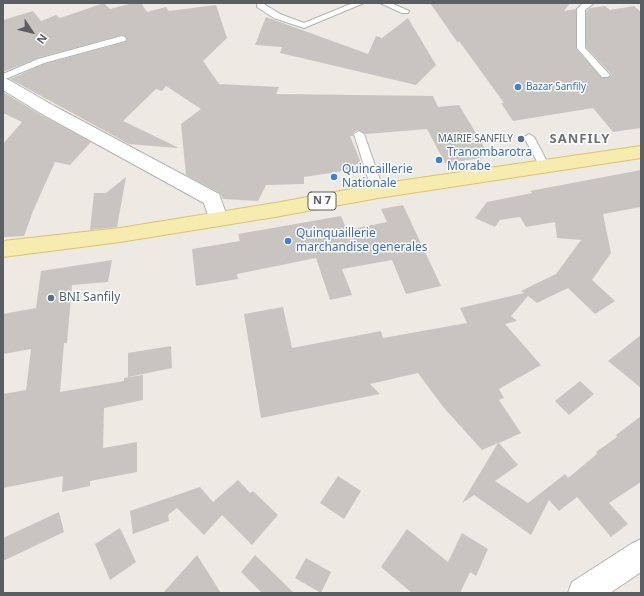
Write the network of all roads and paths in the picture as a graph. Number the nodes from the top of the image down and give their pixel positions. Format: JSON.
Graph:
{"nodes":[{"id":1,"x":262,"y":3,"type":"edge"},
{"id":2,"x":360,"y":3,"type":"edge"},
{"id":3,"x":384,"y":3,"type":"edge"},
{"id":4,"x":590,"y":3,"type":"edge"},
{"id":5,"x":406,"y":11,"type":"dead end"},
{"id":6,"x":122,"y":39,"type":"dead end"},
{"id":7,"x":605,"y":75,"type":"dead end"},
{"id":8,"x":3,"y":77,"type":"edge"},
{"id":9,"x":3,"y":83,"type":"edge"},
{"id":10,"x":359,"y":134,"type":"dead end"},
{"id":11,"x":529,"y":137,"type":"dead end"},
{"id":12,"x":641,"y":152,"type":"edge"},
{"id":13,"x":545,"y":167,"type":"junction"},
{"id":14,"x":378,"y":191,"type":"junction"},
{"id":15,"x":218,"y":219,"type":"junction"},
{"id":16,"x":3,"y":249,"type":"edge"},
{"id":17,"x":641,"y":554,"type":"edge"},
{"id":18,"x":583,"y":593,"type":"edge"}],
"edges":[{"from":1,"to":2,"type":"lane"},
{"from":3,"to":5,"type":"lane"},
{"from":4,"to":7,"type":"lane"},
{"from":6,"to":8,"type":"lane"},
{"from":9,"to":15,"type":"street"},
{"from":10,"to":14,"type":"lane"},
{"from":11,"to":13,"type":"lane"},
{"from":12,"to":13,"type":"main road","number":"N 7"},
{"from":13,"to":14,"type":"main road","number":"N 7"},
{"from":14,"to":15,"type":"main road","number":"N 7"},
{"from":15,"to":16,"type":"main road","number":"N 7"},
{"from":17,"to":18,"type":"street"}]}
